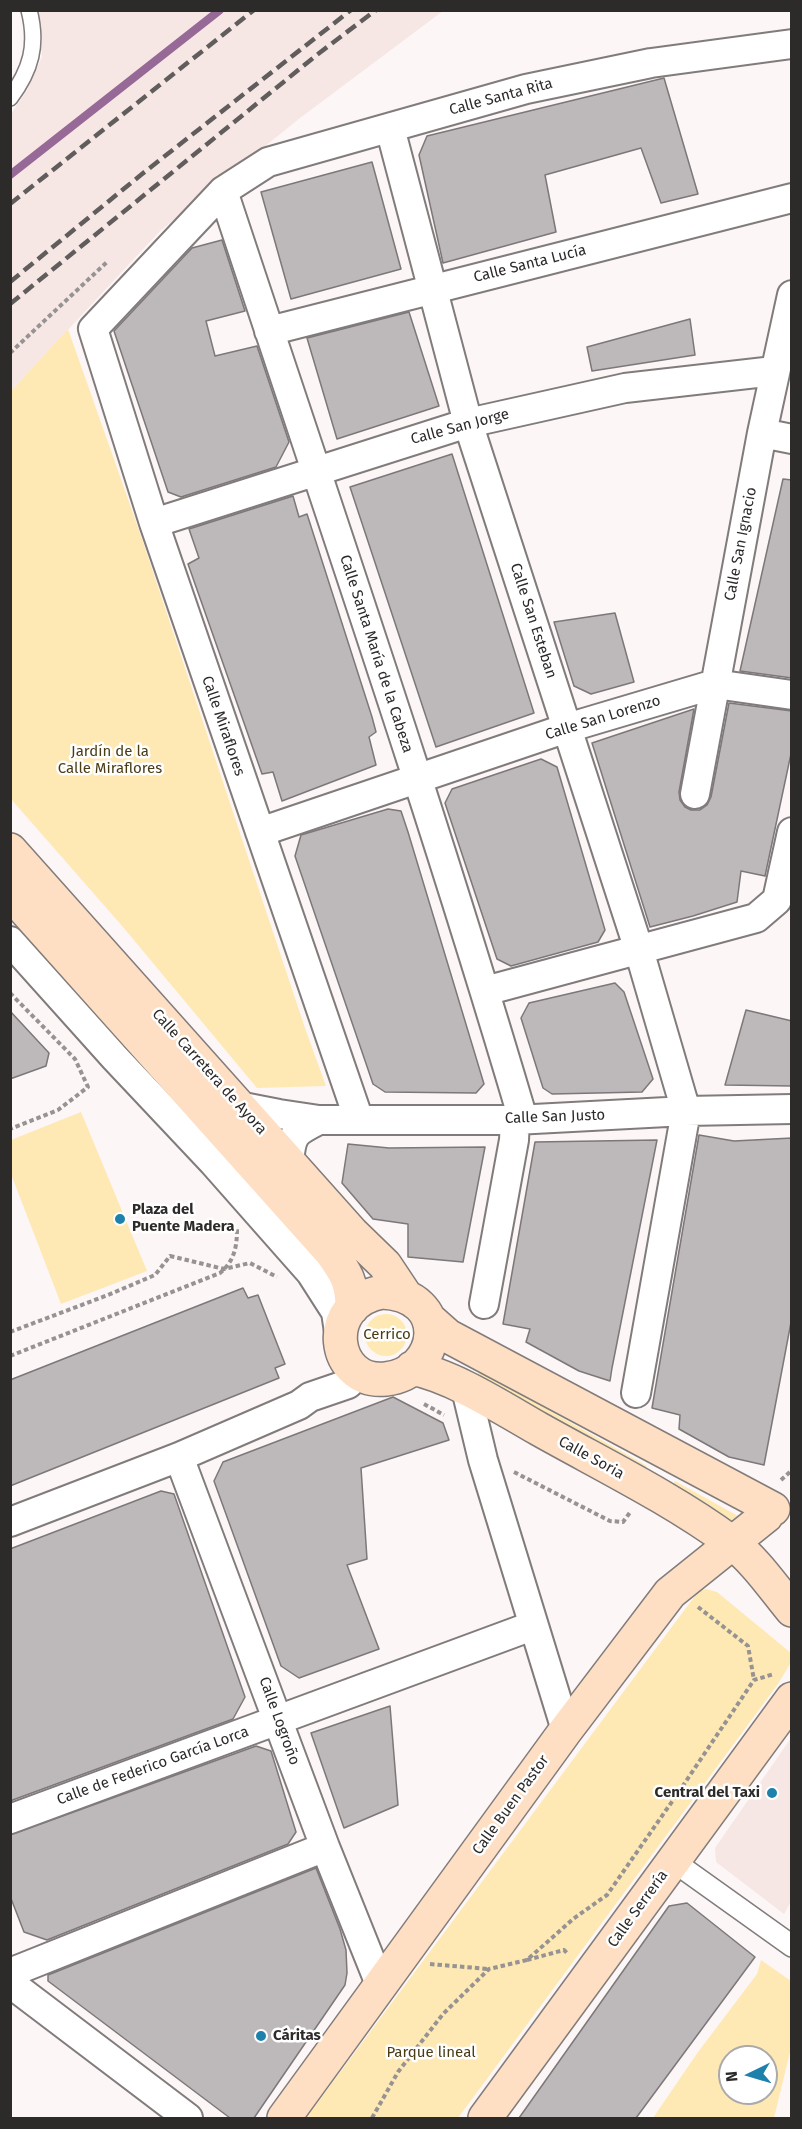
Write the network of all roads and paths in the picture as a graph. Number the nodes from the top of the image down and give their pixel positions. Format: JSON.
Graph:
{"nodes":[{"id":1,"x":29,"y":10,"type":"edge"},
{"id":2,"x":792,"y":44,"type":"edge"},
{"id":3,"x":10,"y":98,"type":"edge"},
{"id":4,"x":390,"y":128,"type":"junction"},
{"id":5,"x":223,"y":191,"type":"junction"},
{"id":6,"x":792,"y":198,"type":"edge"},
{"id":7,"x":107,"y":262,"type":"dead end"},
{"id":8,"x":432,"y":289,"type":"junction"},
{"id":9,"x":792,"y":295,"type":"edge"},
{"id":10,"x":93,"y":329,"type":"joint"},
{"id":11,"x":269,"y":331,"type":"junction"},
{"id":12,"x":10,"y":353,"type":"edge"},
{"id":13,"x":774,"y":372,"type":"junction"},
{"id":14,"x":468,"y":423,"type":"junction"},
{"id":15,"x":762,"y":433,"type":"junction"},
{"id":16,"x":792,"y":439,"type":"edge"},
{"id":17,"x":315,"y":470,"type":"junction"},
{"id":18,"x":154,"y":523,"type":"junction"},
{"id":19,"x":715,"y":684,"type":"junction"},
{"id":20,"x":792,"y":695,"type":"edge"},
{"id":21,"x":567,"y":728,"type":"junction"},
{"id":22,"x":418,"y":780,"type":"junction"},
{"id":23,"x":695,"y":794,"type":"dead end"},
{"id":24,"x":260,"y":832,"type":"junction"},
{"id":25,"x":792,"y":832,"type":"edge"},
{"id":26,"x":10,"y":850,"type":"edge"},
{"id":27,"x":10,"y":893,"type":"edge"},
{"id":28,"x":11,"y":943,"type":"edge"},
{"id":29,"x":639,"y":950,"type":"junction"},
{"id":30,"x":485,"y":991,"type":"junction"},
{"id":31,"x":10,"y":993,"type":"edge"},
{"id":32,"x":238,"y":1106,"type":"junction"},
{"id":33,"x":792,"y":1109,"type":"edge"},
{"id":34,"x":686,"y":1112,"type":"junction"},
{"id":35,"x":319,"y":1120,"type":"junction"},
{"id":36,"x":358,"y":1120,"type":"junction"},
{"id":37,"x":519,"y":1120,"type":"junction"},
{"id":38,"x":10,"y":1129,"type":"edge"},
{"id":39,"x":289,"y":1161,"type":"junction"},
{"id":40,"x":237,"y":1224,"type":"dead end"},
{"id":41,"x":224,"y":1269,"type":"junction"},
{"id":42,"x":311,"y":1273,"type":"junction"},
{"id":43,"x":405,"y":1295,"type":"junction"},
{"id":44,"x":484,"y":1304,"type":"dead end"},
{"id":45,"x":346,"y":1320,"type":"junction"},
{"id":46,"x":430,"y":1320,"type":"junction"},
{"id":47,"x":10,"y":1332,"type":"edge"},
{"id":48,"x":10,"y":1356,"type":"edge"},
{"id":49,"x":412,"y":1368,"type":"junction"},
{"id":50,"x":360,"y":1373,"type":"junction"},
{"id":51,"x":466,"y":1389,"type":"junction"},
{"id":52,"x":636,"y":1393,"type":"dead end"},
{"id":53,"x":179,"y":1457,"type":"junction"},
{"id":54,"x":780,"y":1505,"type":"edge"},
{"id":55,"x":10,"y":1522,"type":"edge"},
{"id":56,"x":732,"y":1543,"type":"junction"},
{"id":57,"x":757,"y":1568,"type":"junction"},
{"id":58,"x":696,"y":1605,"type":"dead end"},
{"id":59,"x":792,"y":1610,"type":"edge"},
{"id":60,"x":532,"y":1626,"type":"junction"},
{"id":61,"x":754,"y":1680,"type":"junction"},
{"id":62,"x":787,"y":1686,"type":"edge"},
{"id":63,"x":278,"y":1720,"type":"junction"},
{"id":64,"x":566,"y":1730,"type":"junction"},
{"id":65,"x":10,"y":1819,"type":"edge"},
{"id":66,"x":325,"y":1847,"type":"junction"},
{"id":67,"x":673,"y":1862,"type":"junction"},
{"id":68,"x":792,"y":1946,"type":"edge"},
{"id":69,"x":570,"y":1956,"type":"dead end"},
{"id":70,"x":399,"y":1958,"type":"junction"},
{"id":71,"x":527,"y":1960,"type":"junction"},
{"id":72,"x":489,"y":1969,"type":"junction"},
{"id":73,"x":11,"y":1974,"type":"edge"},
{"id":74,"x":380,"y":1984,"type":"junction"},
{"id":75,"x":188,"y":2118,"type":"edge"},
{"id":76,"x":284,"y":2118,"type":"edge"},
{"id":77,"x":372,"y":2118,"type":"edge"},
{"id":78,"x":485,"y":2118,"type":"edge"}],
"edges":[{"from":1,"to":3,"type":"lane"},
{"from":2,"to":4,"type":"street","name":"Calle Santa Rita"},
{"from":4,"to":5,"type":"street","name":"Calle Santa Rita"},
{"from":4,"to":8,"type":"street","name":"Calle San Esteban"},
{"from":5,"to":10,"type":"street","name":"Calle Santa Rita"},
{"from":5,"to":11,"type":"street","name":"Calle Santa María de la Cabeza"},
{"from":6,"to":8,"type":"street","name":"Calle Santa Lucía"},
{"from":7,"to":12,"type":"path"},
{"from":8,"to":11,"type":"street","name":"Calle Santa Lucía"},
{"from":8,"to":14,"type":"street","name":"Calle San Esteban"},
{"from":9,"to":13,"type":"street","name":"Calle San Ignacio"},
{"from":10,"to":18,"type":"street","name":"Calle Miraflores"},
{"from":11,"to":17,"type":"street","name":"Calle Santa María de la Cabeza"},
{"from":13,"to":14,"type":"street","name":"Calle San Jorge"},
{"from":13,"to":15,"type":"street","name":"Calle San Ignacio"},
{"from":14,"to":17,"type":"street","name":"Calle San Jorge"},
{"from":14,"to":21,"type":"street","name":"Calle San Esteban"},
{"from":15,"to":16,"type":"street"},
{"from":15,"to":19,"type":"street","name":"Calle San Ignacio"},
{"from":17,"to":18,"type":"street","name":"Calle San Jorge"},
{"from":17,"to":22,"type":"street","name":"Calle Santa María de la Cabeza"},
{"from":18,"to":24,"type":"street","name":"Calle Miraflores"},
{"from":19,"to":20,"type":"street","name":"Calle San Lorenzo"},
{"from":19,"to":21,"type":"street","name":"Calle San Lorenzo"},
{"from":19,"to":23,"type":"street","name":"Calle San Ignacio"},
{"from":21,"to":22,"type":"street","name":"Calle San Lorenzo"},
{"from":21,"to":29,"type":"street","name":"Calle San Esteban"},
{"from":22,"to":24,"type":"street","name":"Calle San Lorenzo"},
{"from":22,"to":30,"type":"street","name":"Calle Santa María de la Cabeza"},
{"from":24,"to":36,"type":"street","name":"Calle Miraflores"},
{"from":25,"to":29,"type":"street"},
{"from":26,"to":32,"type":"main road","name":"Calle Carretera de Ayora"},
{"from":27,"to":45,"type":"main road","name":"Calle Carretera de Ayora"},
{"from":28,"to":42,"type":"street"},
{"from":29,"to":30,"type":"street"},
{"from":29,"to":34,"type":"street","name":"Calle San Esteban"},
{"from":30,"to":37,"type":"street","name":"Calle Santa María de la Cabeza"},
{"from":31,"to":38,"type":"path"},
{"from":32,"to":35,"type":"street","name":"Calle San Justo"},
{"from":32,"to":39,"type":"main road","name":"Calle Carretera de Ayora"},
{"from":33,"to":34,"type":"street","name":"Calle San Justo"},
{"from":34,"to":37,"type":"street","name":"Calle San Justo"},
{"from":34,"to":52,"type":"street"},
{"from":35,"to":36,"type":"street","name":"Calle San Justo"},
{"from":35,"to":39,"type":"street"},
{"from":36,"to":37,"type":"street","name":"Calle San Justo"},
{"from":37,"to":44,"type":"street"},
{"from":39,"to":43,"type":"main road","name":"Calle Carretera de Ayora"},
{"from":40,"to":41,"type":"path"},
{"from":41,"to":42,"type":"path"},
{"from":41,"to":47,"type":"path"},
{"from":41,"to":48,"type":"path"},
{"from":42,"to":45,"type":"street"},
{"from":43,"to":45,"type":"main road"},
{"from":43,"to":46,"type":"main road"},
{"from":45,"to":50,"type":"main road"},
{"from":46,"to":49,"type":"main road"},
{"from":46,"to":54,"type":"main road"},
{"from":49,"to":50,"type":"main road"},
{"from":49,"to":51,"type":"main road","name":"Calle Soria"},
{"from":50,"to":53,"type":"street"},
{"from":51,"to":56,"type":"main road","name":"Calle Soria"},
{"from":51,"to":60,"type":"street"},
{"from":53,"to":55,"type":"street"},
{"from":53,"to":63,"type":"street","name":"Calle Logroño"},
{"from":54,"to":56,"type":"main road","name":"Calle Buen Pastor"},
{"from":54,"to":57,"type":"main road"},
{"from":56,"to":57,"type":"main road","name":"Calle Soria"},
{"from":56,"to":64,"type":"main road","name":"Calle Buen Pastor"},
{"from":57,"to":59,"type":"main road","name":"Calle Soria"},
{"from":58,"to":61,"type":"path"},
{"from":60,"to":63,"type":"street","name":"Calle de Federico García Lorca"},
{"from":60,"to":64,"type":"street"},
{"from":61,"to":62,"type":"path"},
{"from":61,"to":71,"type":"path"},
{"from":62,"to":67,"type":"main road","name":"Calle Serrería"},
{"from":63,"to":65,"type":"street","name":"Calle de Federico García Lorca"},
{"from":63,"to":66,"type":"street","name":"Calle Logroño"},
{"from":64,"to":70,"type":"main road","name":"Calle Buen Pastor"},
{"from":66,"to":73,"type":"street"},
{"from":66,"to":74,"type":"street","name":"Calle Logroño"},
{"from":67,"to":68,"type":"street"},
{"from":67,"to":78,"type":"main road","name":"Calle Serrería"},
{"from":69,"to":71,"type":"path"},
{"from":70,"to":72,"type":"path"},
{"from":70,"to":74,"type":"main road","name":"Calle Buen Pastor"},
{"from":71,"to":72,"type":"path"},
{"from":72,"to":77,"type":"path"},
{"from":73,"to":75,"type":"street"},
{"from":74,"to":76,"type":"main road","name":"Calle Buen Pastor"}]}
